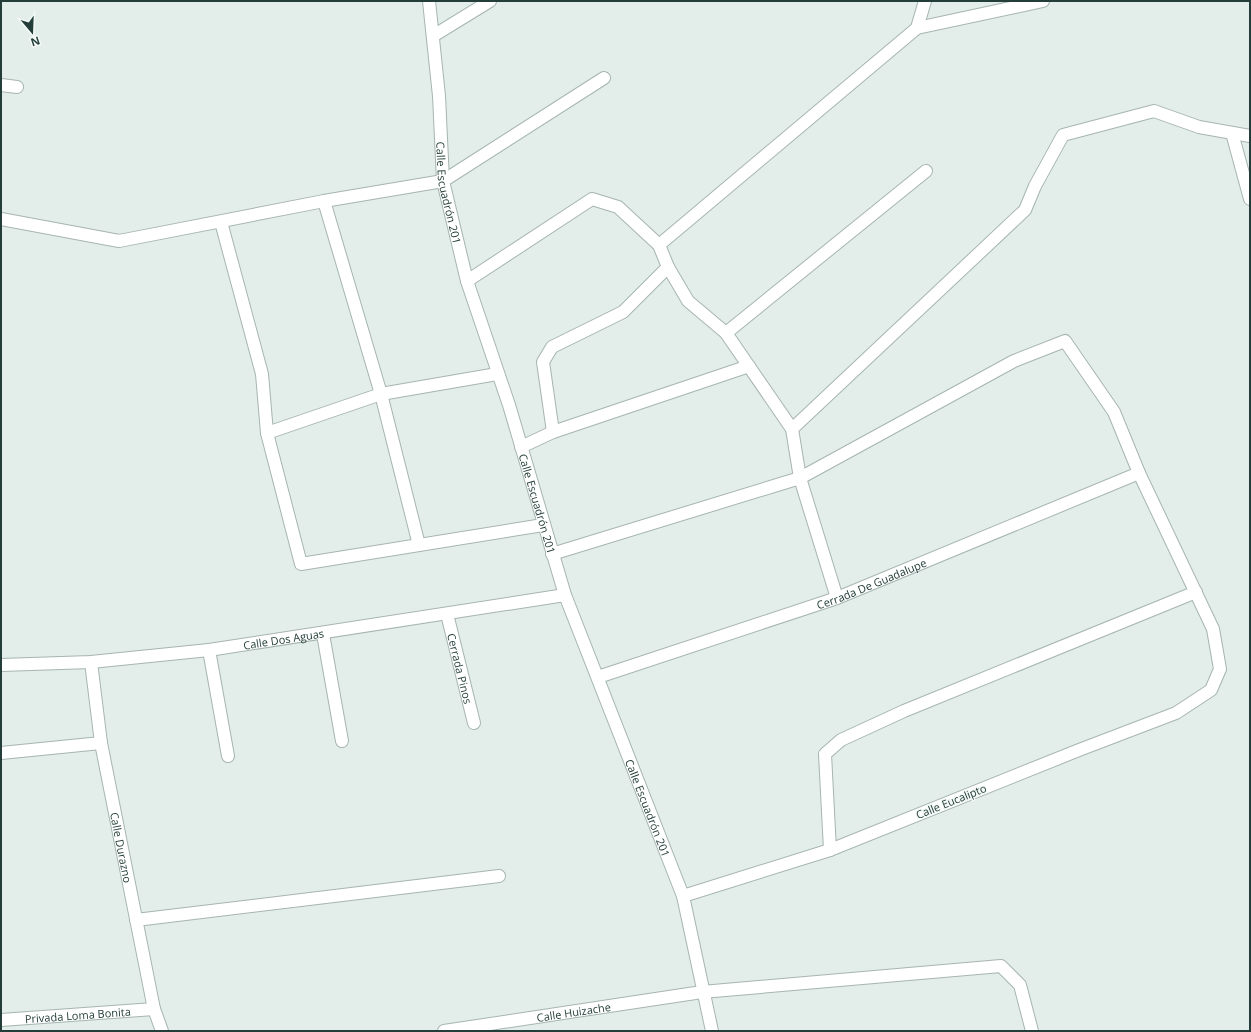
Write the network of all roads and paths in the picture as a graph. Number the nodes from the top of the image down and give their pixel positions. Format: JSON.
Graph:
{"nodes":[{"id":1,"x":429,"y":1,"type":"edge"},
{"id":2,"x":490,"y":1,"type":"edge"},
{"id":3,"x":925,"y":1,"type":"edge"},
{"id":4,"x":1043,"y":1,"type":"edge"},
{"id":5,"x":917,"y":28,"type":"junction"},
{"id":6,"x":433,"y":36,"type":"junction"},
{"id":7,"x":604,"y":78,"type":"dead end"},
{"id":8,"x":1,"y":85,"type":"edge"},
{"id":9,"x":17,"y":87,"type":"dead end"},
{"id":10,"x":1232,"y":133,"type":"junction"},
{"id":11,"x":1250,"y":136,"type":"edge"},
{"id":12,"x":926,"y":172,"type":"dead end"},
{"id":13,"x":443,"y":181,"type":"junction"},
{"id":14,"x":1250,"y":199,"type":"edge"},
{"id":15,"x":324,"y":201,"type":"junction"},
{"id":16,"x":1,"y":219,"type":"edge"},
{"id":17,"x":220,"y":222,"type":"junction"},
{"id":18,"x":659,"y":244,"type":"junction"},
{"id":19,"x":668,"y":267,"type":"junction"},
{"id":20,"x":467,"y":281,"type":"junction"},
{"id":21,"x":726,"y":333,"type":"junction"},
{"id":22,"x":749,"y":366,"type":"junction"},
{"id":23,"x":497,"y":374,"type":"junction"},
{"id":24,"x":381,"y":394,"type":"junction"},
{"id":25,"x":792,"y":429,"type":"junction"},
{"id":26,"x":553,"y":432,"type":"junction"},
{"id":27,"x":266,"y":433,"type":"junction"},
{"id":28,"x":521,"y":447,"type":"junction"},
{"id":29,"x":1139,"y":472,"type":"junction"},
{"id":30,"x":800,"y":478,"type":"junction"},
{"id":31,"x":543,"y":525,"type":"junction"},
{"id":32,"x":419,"y":545,"type":"junction"},
{"id":33,"x":552,"y":554,"type":"junction"},
{"id":34,"x":1196,"y":592,"type":"junction"},
{"id":35,"x":565,"y":595,"type":"junction"},
{"id":36,"x":837,"y":598,"type":"junction"},
{"id":37,"x":447,"y":614,"type":"junction"},
{"id":38,"x":323,"y":634,"type":"junction"},
{"id":39,"x":209,"y":650,"type":"junction"},
{"id":40,"x":91,"y":662,"type":"junction"},
{"id":41,"x":1,"y":665,"type":"edge"},
{"id":42,"x":598,"y":677,"type":"junction"},
{"id":43,"x":474,"y":723,"type":"dead end"},
{"id":44,"x":342,"y":742,"type":"dead end"},
{"id":45,"x":101,"y":743,"type":"junction"},
{"id":46,"x":1,"y":753,"type":"edge"},
{"id":47,"x":228,"y":756,"type":"dead end"},
{"id":48,"x":830,"y":850,"type":"junction"},
{"id":49,"x":499,"y":876,"type":"dead end"},
{"id":50,"x":683,"y":896,"type":"junction"},
{"id":51,"x":136,"y":920,"type":"junction"},
{"id":52,"x":702,"y":992,"type":"junction"},
{"id":53,"x":154,"y":1009,"type":"junction"},
{"id":54,"x":1,"y":1020,"type":"edge"},
{"id":55,"x":162,"y":1031,"type":"edge"},
{"id":56,"x":444,"y":1031,"type":"edge"},
{"id":57,"x":712,"y":1031,"type":"edge"},
{"id":58,"x":1032,"y":1031,"type":"edge"}],
"edges":[{"from":1,"to":6,"type":"street","name":"Calle Escuadrón 201"},
{"from":2,"to":6,"type":"street"},
{"from":3,"to":5,"type":"street"},
{"from":4,"to":5,"type":"street"},
{"from":5,"to":18,"type":"street"},
{"from":6,"to":13,"type":"street","name":"Calle Escuadrón 201"},
{"from":7,"to":13,"type":"street"},
{"from":8,"to":9,"type":"street"},
{"from":10,"to":11,"type":"street"},
{"from":10,"to":14,"type":"street"},
{"from":10,"to":25,"type":"street"},
{"from":12,"to":21,"type":"street"},
{"from":13,"to":15,"type":"street"},
{"from":13,"to":20,"type":"street","name":"Calle Escuadrón 201"},
{"from":15,"to":17,"type":"street"},
{"from":15,"to":24,"type":"street"},
{"from":16,"to":17,"type":"street"},
{"from":17,"to":27,"type":"street"},
{"from":18,"to":19,"type":"street"},
{"from":18,"to":20,"type":"street"},
{"from":19,"to":21,"type":"street"},
{"from":19,"to":26,"type":"street"},
{"from":20,"to":23,"type":"street","name":"Calle Escuadrón 201"},
{"from":21,"to":22,"type":"street"},
{"from":22,"to":25,"type":"street"},
{"from":22,"to":26,"type":"street"},
{"from":23,"to":24,"type":"street"},
{"from":23,"to":28,"type":"street","name":"Calle Escuadrón 201"},
{"from":24,"to":27,"type":"street"},
{"from":24,"to":32,"type":"street"},
{"from":25,"to":30,"type":"street"},
{"from":26,"to":28,"type":"street"},
{"from":27,"to":32,"type":"street"},
{"from":28,"to":31,"type":"street","name":"Calle Escuadrón 201"},
{"from":29,"to":30,"type":"street"},
{"from":29,"to":34,"type":"street"},
{"from":29,"to":36,"type":"street","name":"Cerrada De Guadalupe"},
{"from":30,"to":33,"type":"street"},
{"from":30,"to":36,"type":"street"},
{"from":31,"to":32,"type":"street"},
{"from":31,"to":33,"type":"street","name":"Calle Escuadrón 201"},
{"from":33,"to":35,"type":"street","name":"Calle Escuadrón 201"},
{"from":34,"to":48,"type":"street"},
{"from":34,"to":48,"type":"street","name":"Calle Eucalipto"},
{"from":35,"to":37,"type":"street","name":"Calle Dos Aguas"},
{"from":35,"to":42,"type":"street","name":"Calle Escuadrón 201"},
{"from":36,"to":42,"type":"street","name":"Cerrada De Guadalupe"},
{"from":37,"to":38,"type":"street","name":"Calle Dos Aguas"},
{"from":37,"to":43,"type":"street","name":"Cerrada Pinos"},
{"from":38,"to":39,"type":"street","name":"Calle Dos Aguas"},
{"from":38,"to":44,"type":"street"},
{"from":39,"to":40,"type":"street","name":"Calle Dos Aguas"},
{"from":39,"to":47,"type":"street"},
{"from":40,"to":41,"type":"street","name":"Calle Dos Aguas"},
{"from":40,"to":45,"type":"street","name":"Calle Durazno"},
{"from":42,"to":50,"type":"street","name":"Calle Escuadrón 201"},
{"from":45,"to":46,"type":"street"},
{"from":45,"to":51,"type":"street","name":"Calle Durazno"},
{"from":48,"to":50,"type":"street","name":"Calle Eucalipto"},
{"from":49,"to":51,"type":"street"},
{"from":50,"to":52,"type":"street","name":"Calle Escuadrón 201"},
{"from":51,"to":53,"type":"street","name":"Calle Durazno"},
{"from":52,"to":56,"type":"street","name":"Calle Huizache"},
{"from":52,"to":57,"type":"street","name":"Calle Escuadrón 201"},
{"from":52,"to":58,"type":"street","name":"Calle Huizache"},
{"from":53,"to":54,"type":"street","name":"Privada Loma Bonita"},
{"from":53,"to":55,"type":"street","name":"Calle Durazno"}]}
